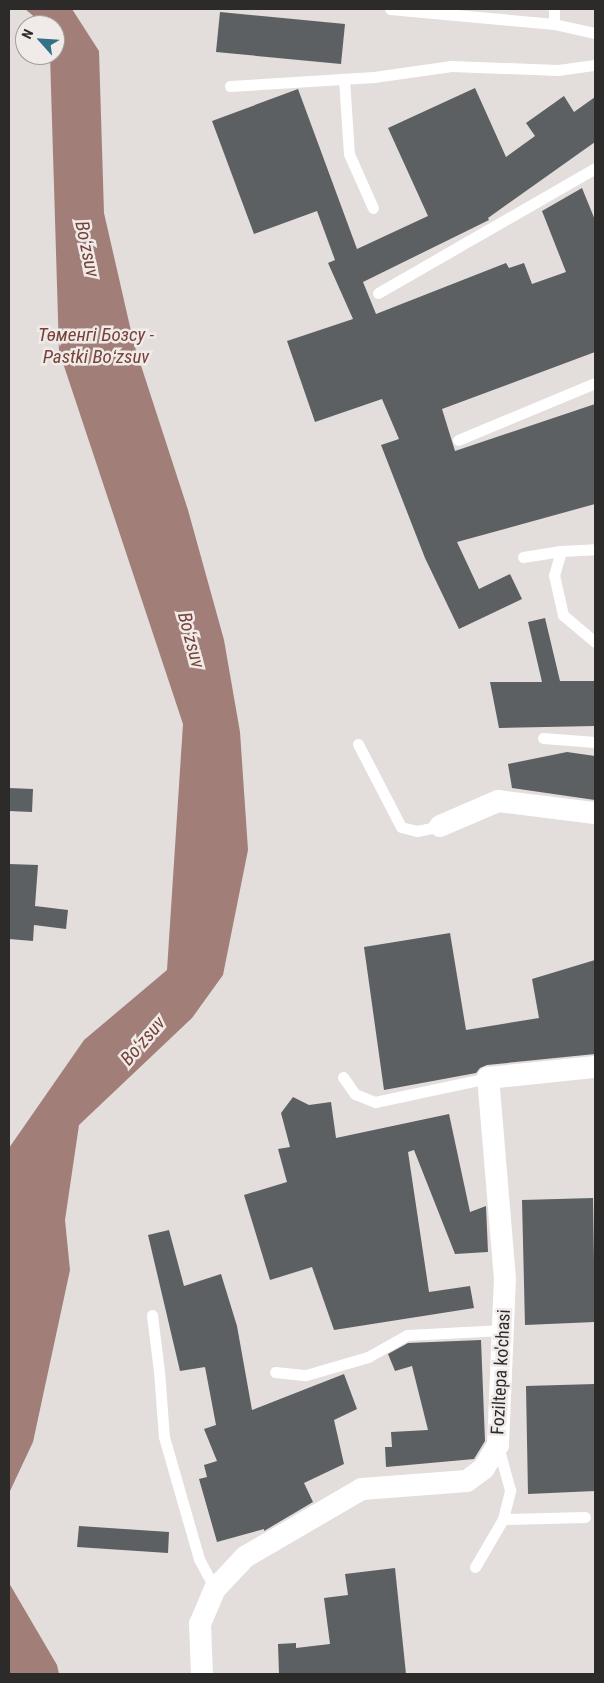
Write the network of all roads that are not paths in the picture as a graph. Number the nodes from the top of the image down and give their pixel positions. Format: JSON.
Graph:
{"nodes":[{"id":1,"x":390,"y":9,"type":"edge"},
{"id":2,"x":554,"y":9,"type":"edge"},
{"id":3,"x":554,"y":24,"type":"junction"},
{"id":4,"x":595,"y":33,"type":"edge"},
{"id":5,"x":595,"y":65,"type":"edge"},
{"id":6,"x":344,"y":79,"type":"junction"},
{"id":7,"x":230,"y":86,"type":"dead end"},
{"id":8,"x":595,"y":168,"type":"edge"},
{"id":9,"x":373,"y":208,"type":"dead end"},
{"id":10,"x":378,"y":293,"type":"dead end"},
{"id":11,"x":595,"y":383,"type":"edge"},
{"id":12,"x":458,"y":440,"type":"dead end"},
{"id":13,"x":595,"y":549,"type":"edge"},
{"id":14,"x":561,"y":550,"type":"junction"},
{"id":15,"x":523,"y":557,"type":"dead end"},
{"id":16,"x":595,"y":642,"type":"edge"},
{"id":17,"x":543,"y":738,"type":"dead end"},
{"id":18,"x":595,"y":742,"type":"edge"},
{"id":19,"x":358,"y":744,"type":"dead end"},
{"id":20,"x":595,"y":813,"type":"edge"},
{"id":21,"x":440,"y":826,"type":"joint"},
{"id":22,"x":595,"y":1067,"type":"edge"},
{"id":23,"x":344,"y":1077,"type":"dead end"},
{"id":24,"x":488,"y":1078,"type":"junction"},
{"id":25,"x":152,"y":1315,"type":"dead end"},
{"id":26,"x":503,"y":1330,"type":"junction"},
{"id":27,"x":275,"y":1372,"type":"dead end"},
{"id":28,"x":498,"y":1445,"type":"junction"},
{"id":29,"x":585,"y":1517,"type":"dead end"},
{"id":30,"x":503,"y":1519,"type":"junction"},
{"id":31,"x":475,"y":1567,"type":"dead end"},
{"id":32,"x":215,"y":1589,"type":"junction"},
{"id":33,"x":202,"y":1674,"type":"edge"}],
"edges":[{"from":1,"to":3,"type":"lane"},
{"from":2,"to":3,"type":"lane"},
{"from":3,"to":4,"type":"lane"},
{"from":5,"to":6,"type":"lane"},
{"from":6,"to":7,"type":"lane"},
{"from":6,"to":9,"type":"lane"},
{"from":8,"to":10,"type":"lane"},
{"from":11,"to":12,"type":"lane"},
{"from":13,"to":14,"type":"lane"},
{"from":14,"to":15,"type":"lane"},
{"from":14,"to":16,"type":"lane"},
{"from":17,"to":18,"type":"lane"},
{"from":19,"to":21,"type":"lane"},
{"from":20,"to":21,"type":"street"},
{"from":22,"to":24,"type":"street"},
{"from":23,"to":24,"type":"lane"},
{"from":24,"to":26,"type":"street","name":"Foziltepa ko'chasi"},
{"from":25,"to":32,"type":"lane"},
{"from":26,"to":27,"type":"lane"},
{"from":26,"to":28,"type":"street","name":"Foziltepa ko'chasi"},
{"from":28,"to":30,"type":"lane"},
{"from":28,"to":32,"type":"street","name":"Foziltepa ko'chasi"},
{"from":29,"to":30,"type":"lane"},
{"from":30,"to":31,"type":"lane"},
{"from":32,"to":33,"type":"street","name":"Foziltepa ko'chasi"}]}
